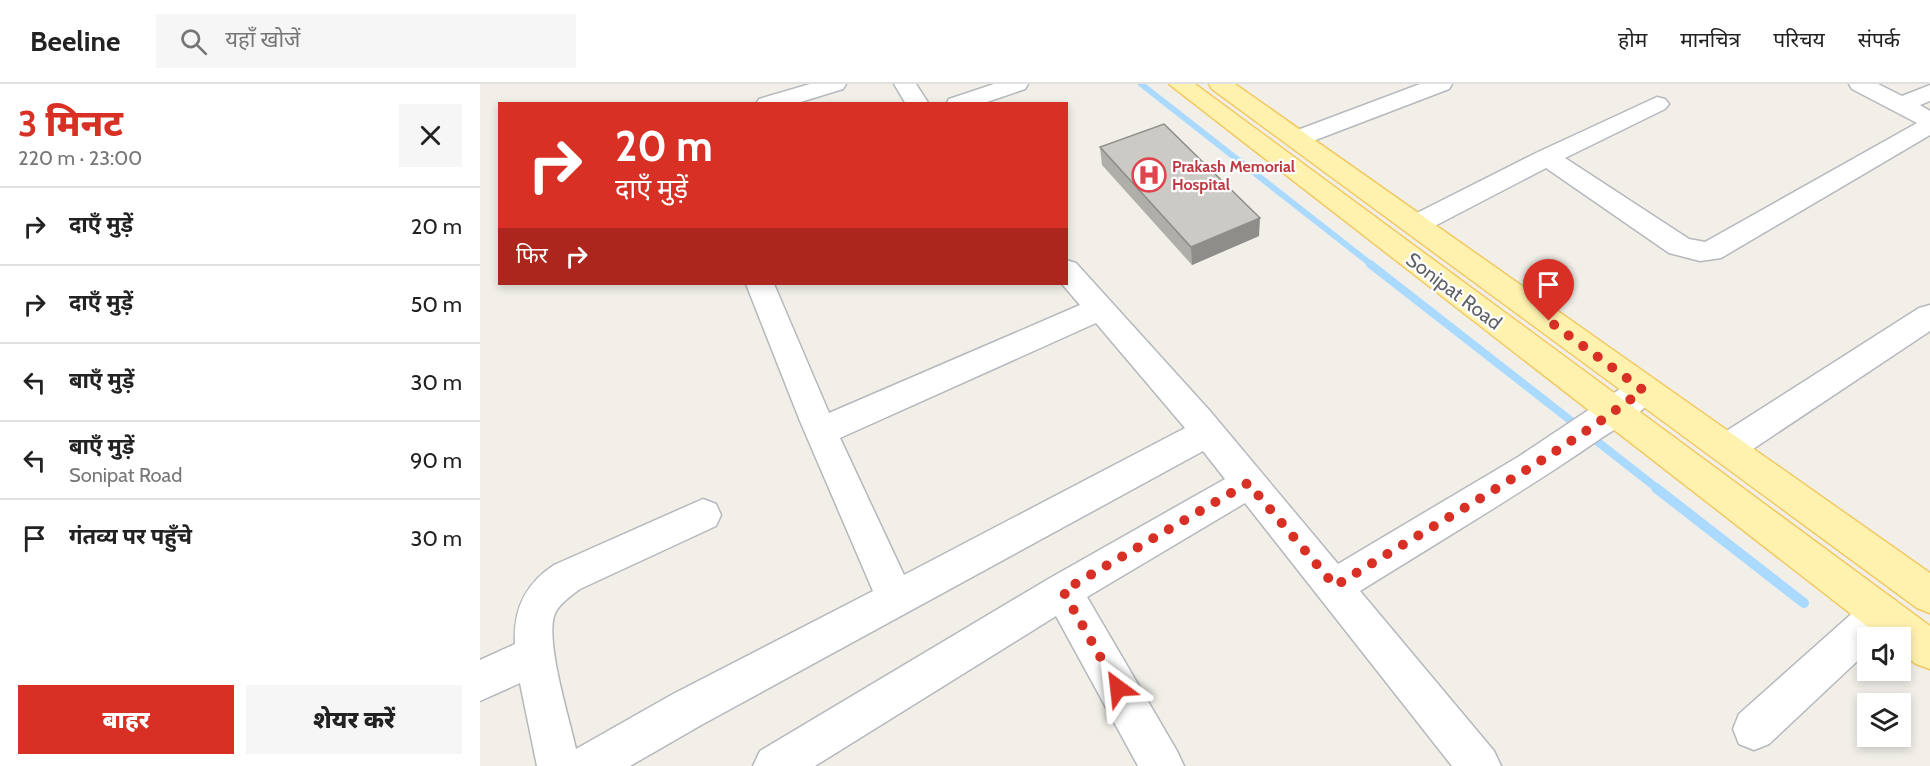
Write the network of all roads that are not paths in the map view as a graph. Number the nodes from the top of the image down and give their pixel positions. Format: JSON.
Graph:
{"nodes":[{"id":1,"x":835,"y":84,"type":"edge"},
{"id":2,"x":905,"y":84,"type":"edge"},
{"id":3,"x":1017,"y":84,"type":"edge"},
{"id":4,"x":1180,"y":84,"type":"edge"},
{"id":5,"x":1220,"y":84,"type":"edge"},
{"id":6,"x":1441,"y":84,"type":"edge"},
{"id":7,"x":1860,"y":84,"type":"edge"},
{"id":8,"x":1930,"y":92,"type":"edge"},
{"id":9,"x":774,"y":102,"type":"edge"},
{"id":10,"x":917,"y":102,"type":"edge"},
{"id":11,"x":963,"y":102,"type":"edge"},
{"id":12,"x":1657,"y":104,"type":"dead end"},
{"id":13,"x":1900,"y":105,"type":"junction"},
{"id":14,"x":1930,"y":120,"type":"edge"},
{"id":15,"x":1930,"y":125,"type":"edge"},
{"id":16,"x":1296,"y":140,"type":"junction"},
{"id":17,"x":1547,"y":157,"type":"junction"},
{"id":18,"x":1417,"y":224,"type":"junction"},
{"id":19,"x":1068,"y":272,"type":"edge"},
{"id":20,"x":770,"y":286,"type":"edge"},
{"id":21,"x":1100,"y":309,"type":"junction"},
{"id":22,"x":1930,"y":316,"type":"edge"},
{"id":23,"x":1643,"y":390,"type":"junction"},
{"id":24,"x":1614,"y":411,"type":"junction"},
{"id":25,"x":822,"y":431,"type":"junction"},
{"id":26,"x":1208,"y":432,"type":"junction"},
{"id":27,"x":1729,"y":447,"type":"junction"},
{"id":28,"x":1248,"y":483,"type":"junction"},
{"id":29,"x":703,"y":515,"type":"dead end"},
{"id":30,"x":1335,"y":586,"type":"junction"},
{"id":31,"x":1063,"y":591,"type":"junction"},
{"id":32,"x":1930,"y":595,"type":"edge"},
{"id":33,"x":895,"y":598,"type":"junction"},
{"id":34,"x":1881,"y":613,"type":"junction"},
{"id":35,"x":1930,"y":650,"type":"edge"},
{"id":36,"x":536,"y":654,"type":"junction"},
{"id":37,"x":480,"y":681,"type":"edge"},
{"id":38,"x":1754,"y":729,"type":"dead end"},
{"id":39,"x":559,"y":766,"type":"edge"},
{"id":40,"x":588,"y":766,"type":"edge"},
{"id":41,"x":775,"y":766,"type":"edge"},
{"id":42,"x":1162,"y":766,"type":"edge"},
{"id":43,"x":1479,"y":766,"type":"edge"}],
"edges":[{"from":1,"to":9,"type":"street"},
{"from":2,"to":10,"type":"street"},
{"from":3,"to":11,"type":"street"},
{"from":4,"to":24,"type":"main road","name":"Sonipat Road"},
{"from":5,"to":16,"type":"main road","name":"Sonipat Road"},
{"from":6,"to":16,"type":"street"},
{"from":7,"to":13,"type":"street"},
{"from":8,"to":13,"type":"street"},
{"from":12,"to":17,"type":"street"},
{"from":13,"to":14,"type":"street"},
{"from":15,"to":17,"type":"street"},
{"from":16,"to":18,"type":"main road","name":"Sonipat Road"},
{"from":17,"to":18,"type":"street"},
{"from":18,"to":23,"type":"main road","name":"Sonipat Road"},
{"from":19,"to":21,"type":"street"},
{"from":20,"to":25,"type":"street"},
{"from":21,"to":25,"type":"street"},
{"from":21,"to":26,"type":"street"},
{"from":22,"to":27,"type":"street"},
{"from":23,"to":24,"type":"street"},
{"from":23,"to":27,"type":"main road","name":"Sonipat Road"},
{"from":24,"to":30,"type":"street"},
{"from":24,"to":34,"type":"main road","name":"Sonipat Road"},
{"from":25,"to":33,"type":"street"},
{"from":26,"to":28,"type":"street"},
{"from":26,"to":33,"type":"street"},
{"from":27,"to":32,"type":"main road","name":"Sonipat Road"},
{"from":28,"to":30,"type":"street"},
{"from":28,"to":31,"type":"street"},
{"from":29,"to":36,"type":"street"},
{"from":30,"to":43,"type":"street"},
{"from":31,"to":41,"type":"street"},
{"from":31,"to":42,"type":"street"},
{"from":33,"to":40,"type":"street"},
{"from":34,"to":35,"type":"main road","name":"Sonipat Road"},
{"from":34,"to":38,"type":"street"},
{"from":36,"to":37,"type":"street"},
{"from":36,"to":39,"type":"street"}]}
